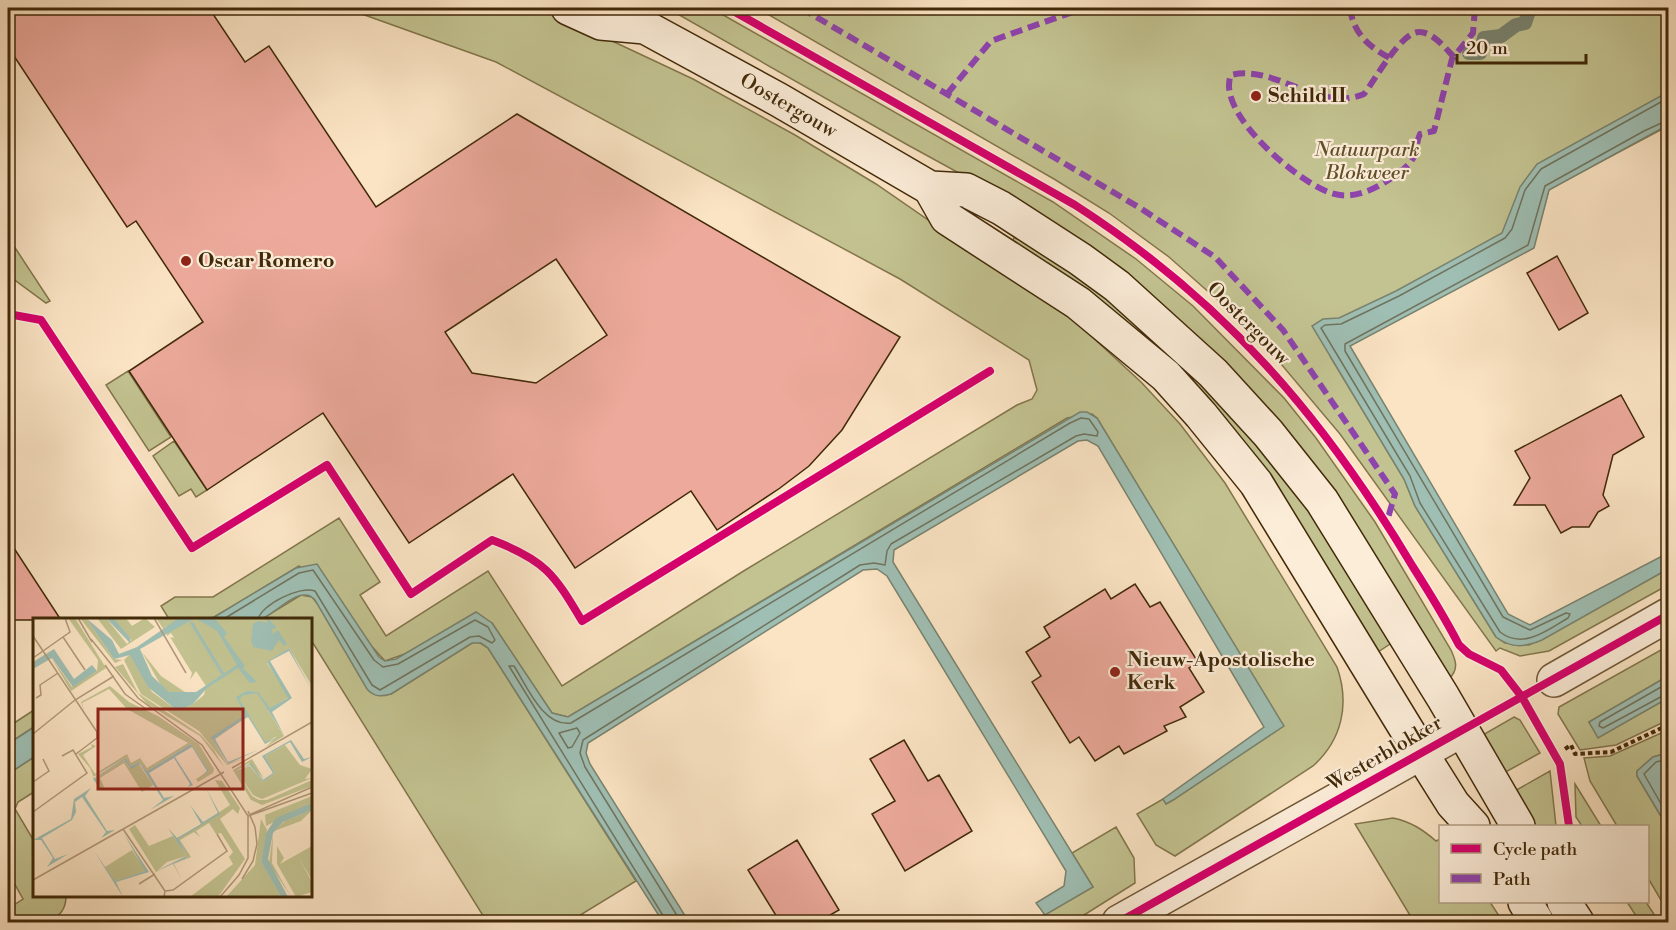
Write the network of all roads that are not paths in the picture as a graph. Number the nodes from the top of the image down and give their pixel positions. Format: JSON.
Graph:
{"nodes":[{"id":1,"x":568,"y":8,"type":"edge"},
{"id":2,"x":637,"y":17,"type":"edge"},
{"id":3,"x":930,"y":188,"type":"junction"},
{"id":4,"x":1668,"y":615,"type":"edge"},
{"id":5,"x":1554,"y":680,"type":"dead end"},
{"id":6,"x":1462,"y":730,"type":"junction"},
{"id":7,"x":1421,"y":753,"type":"junction"},
{"id":8,"x":1472,"y":825,"type":"edge"},
{"id":9,"x":1517,"y":825,"type":"edge"},
{"id":10,"x":1526,"y":903,"type":"edge"},
{"id":11,"x":1565,"y":903,"type":"edge"},
{"id":12,"x":1119,"y":922,"type":"edge"},
{"id":13,"x":1537,"y":922,"type":"edge"},
{"id":14,"x":1577,"y":922,"type":"edge"}],
"edges":[{"from":1,"to":2,"type":"main road","name":"Oostergouw"},
{"from":2,"to":3,"type":"main road","name":"Oostergouw"},
{"from":3,"to":6,"type":"main road","name":"Oostergouw"},
{"from":3,"to":7,"type":"main road"},
{"from":4,"to":5,"type":"main road"},
{"from":6,"to":7,"type":"main road","name":"Westerblokker"},
{"from":6,"to":9,"type":"main road","name":"Oostergouw"},
{"from":7,"to":8,"type":"main road"},
{"from":7,"to":12,"type":"main road","name":"Westerblokker"},
{"from":10,"to":13,"type":"main road"},
{"from":11,"to":14,"type":"main road"}]}
